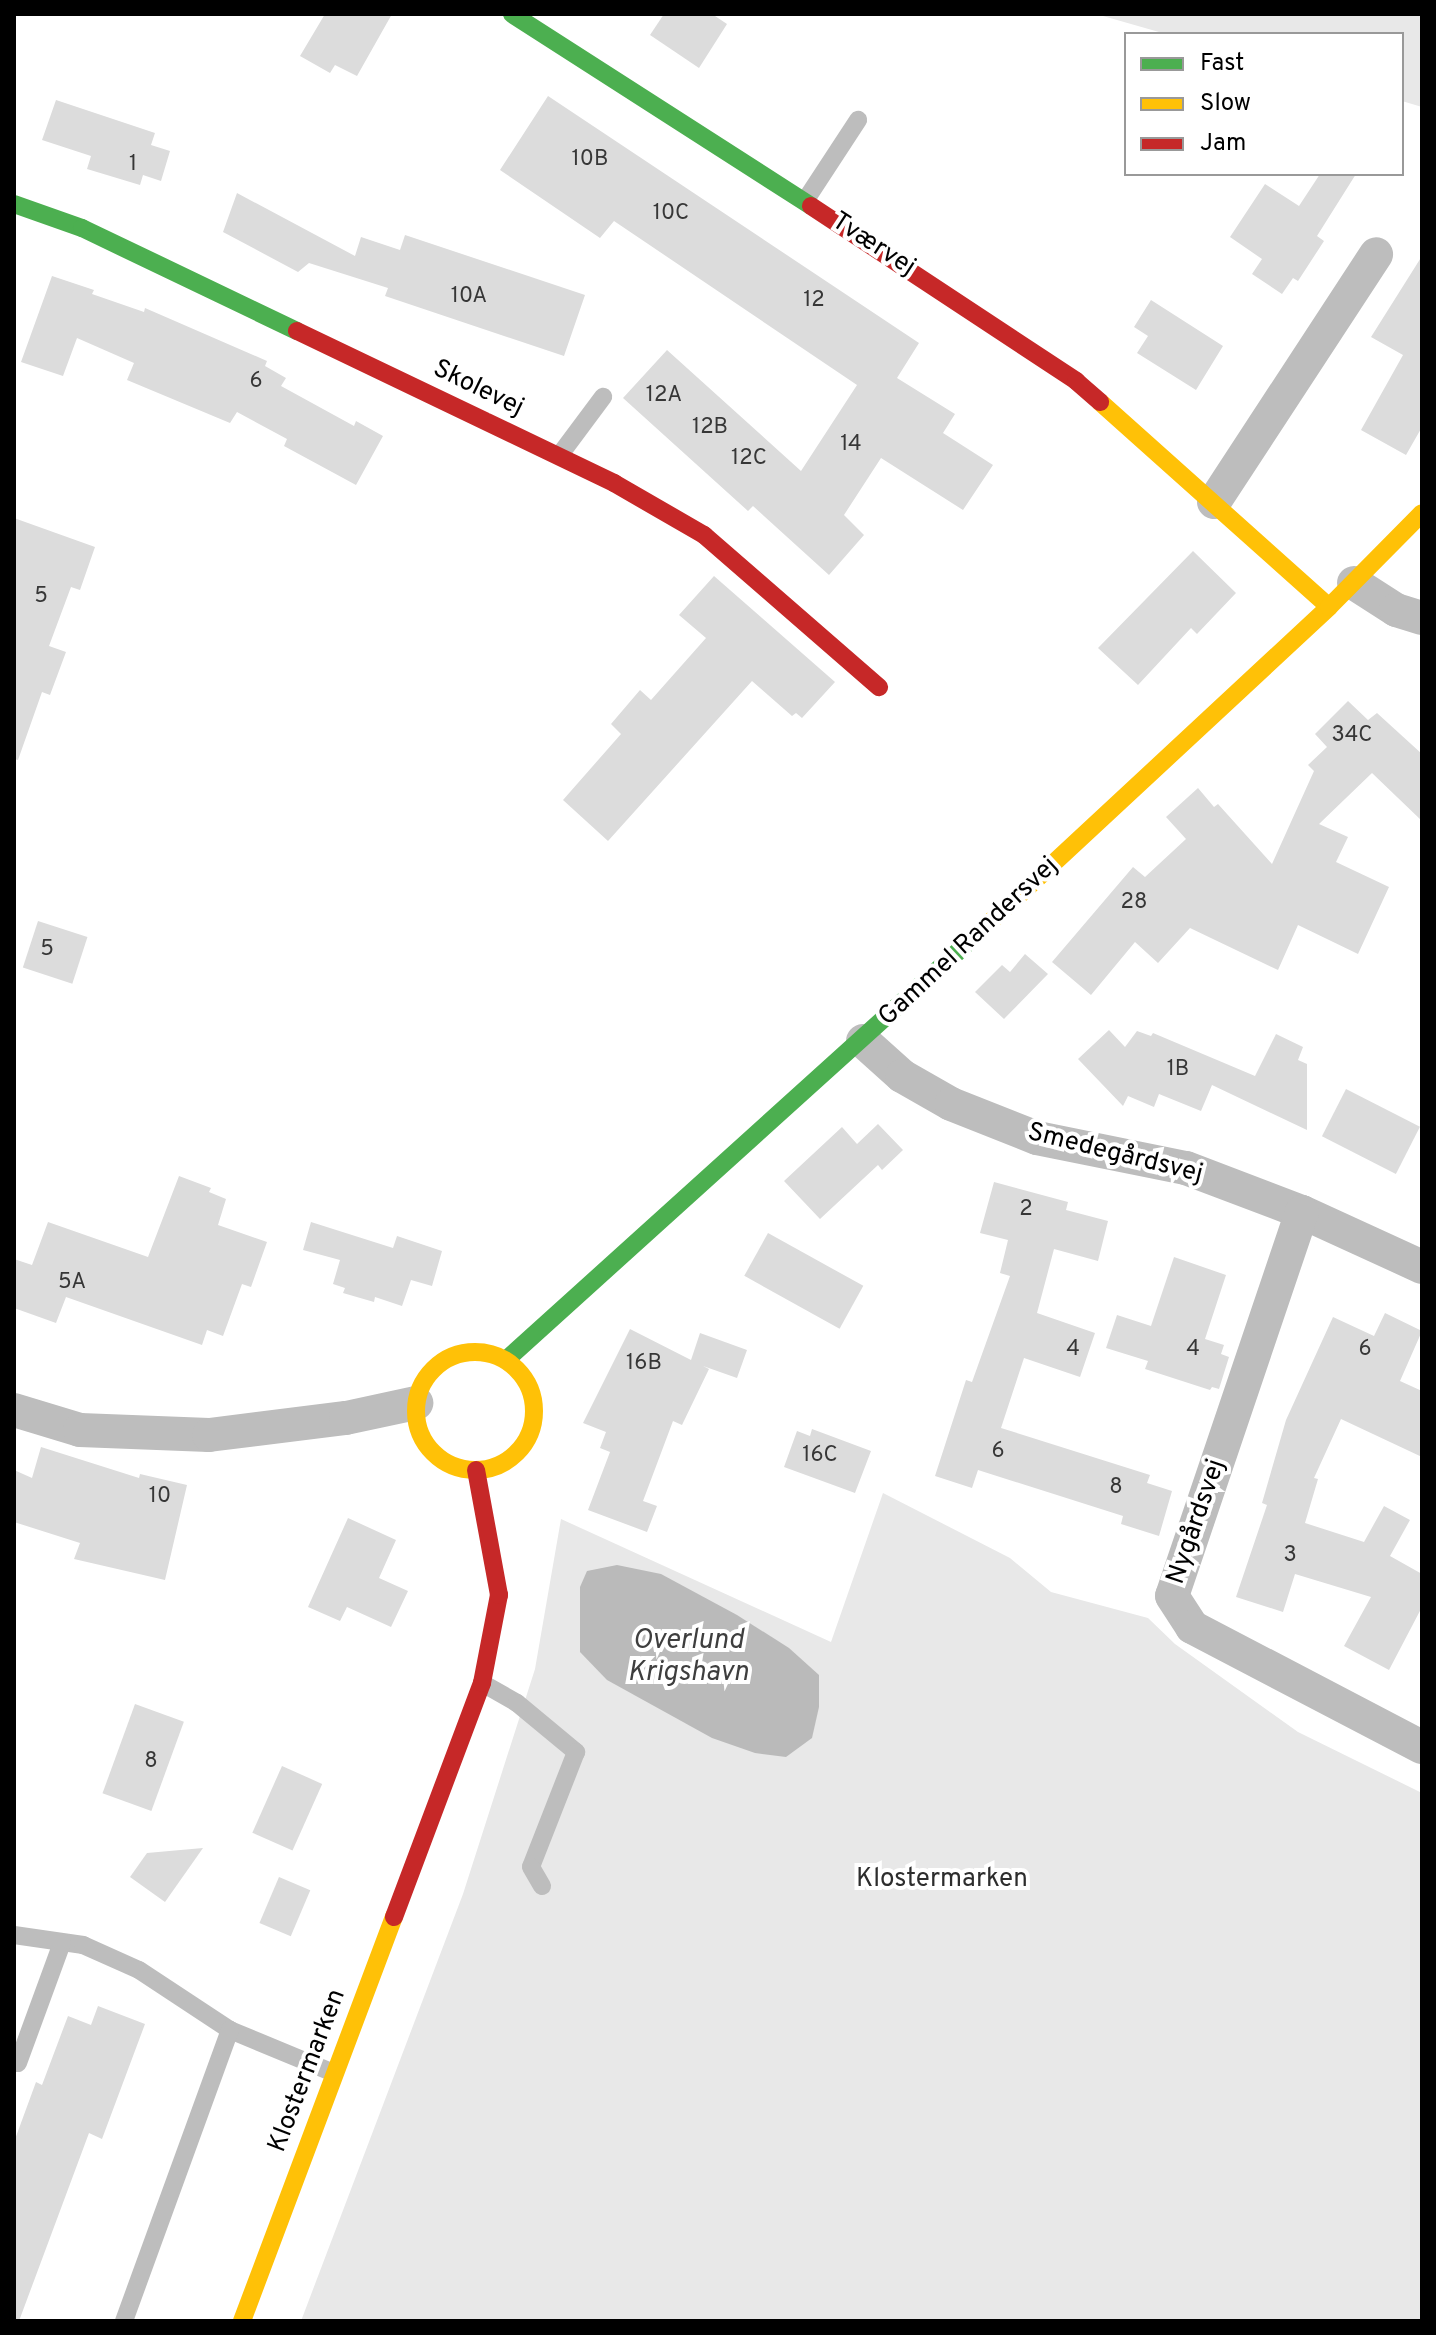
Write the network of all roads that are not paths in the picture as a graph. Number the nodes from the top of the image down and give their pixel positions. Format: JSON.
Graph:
{"nodes":[{"id":1,"x":512,"y":14,"type":"edge"},
{"id":2,"x":858,"y":120,"type":"dead end"},
{"id":3,"x":805,"y":201,"type":"junction"},
{"id":4,"x":14,"y":204,"type":"edge"},
{"id":5,"x":1376,"y":254,"type":"dead end"},
{"id":6,"x":603,"y":397,"type":"dead end"},
{"id":7,"x":559,"y":456,"type":"junction"},
{"id":8,"x":1214,"y":502,"type":"junction"},
{"id":9,"x":1422,"y":513,"type":"edge"},
{"id":10,"x":1354,"y":583,"type":"junction"},
{"id":11,"x":1329,"y":607,"type":"junction"},
{"id":12,"x":1422,"y":618,"type":"edge"},
{"id":13,"x":879,"y":687,"type":"dead end"},
{"id":14,"x":863,"y":1041,"type":"junction"},
{"id":15,"x":1302,"y":1212,"type":"junction"},
{"id":16,"x":1422,"y":1267,"type":"edge"},
{"id":17,"x":506,"y":1360,"type":"junction"},
{"id":18,"x":416,"y":1403,"type":"junction"},
{"id":19,"x":14,"y":1410,"type":"edge"},
{"id":20,"x":476,"y":1470,"type":"junction"},
{"id":21,"x":482,"y":1683,"type":"junction"},
{"id":22,"x":1422,"y":1747,"type":"edge"},
{"id":23,"x":542,"y":1886,"type":"dead end"},
{"id":24,"x":14,"y":1935,"type":"edge"},
{"id":25,"x":62,"y":1943,"type":"junction"},
{"id":26,"x":230,"y":2030,"type":"junction"},
{"id":27,"x":18,"y":2063,"type":"dead end"},
{"id":28,"x":334,"y":2073,"type":"junction"},
{"id":29,"x":124,"y":2321,"type":"edge"},
{"id":30,"x":242,"y":2321,"type":"edge"}],
"edges":[{"from":1,"to":3,"type":"street","name":"Tværvej"},
{"from":2,"to":3,"type":"lane"},
{"from":3,"to":8,"type":"street","name":"Tværvej"},
{"from":4,"to":7,"type":"street","name":"Skolevej"},
{"from":5,"to":8,"type":"street"},
{"from":6,"to":7,"type":"lane"},
{"from":7,"to":13,"type":"street","name":"Skolevej"},
{"from":8,"to":11,"type":"street","name":"Tværvej"},
{"from":9,"to":10,"type":"street","name":"Gammel Randersvej"},
{"from":10,"to":11,"type":"street","name":"Gammel Randersvej"},
{"from":10,"to":12,"type":"street"},
{"from":11,"to":14,"type":"street","name":"Gammel Randersvej"},
{"from":14,"to":15,"type":"street","name":"Smedegårdsvej"},
{"from":14,"to":17,"type":"street","name":"Gammel Randersvej"},
{"from":15,"to":16,"type":"street","name":"Smedegårdsvej"},
{"from":15,"to":22,"type":"street","name":"Nygårdsvej"},
{"from":17,"to":18,"type":"street"},
{"from":17,"to":20,"type":"street"},
{"from":18,"to":19,"type":"street"},
{"from":18,"to":20,"type":"street"},
{"from":20,"to":21,"type":"street","name":"Klostermarken"},
{"from":21,"to":23,"type":"lane"},
{"from":21,"to":28,"type":"street","name":"Klostermarken"},
{"from":24,"to":25,"type":"lane"},
{"from":25,"to":26,"type":"lane"},
{"from":25,"to":27,"type":"lane"},
{"from":26,"to":28,"type":"lane"},
{"from":26,"to":29,"type":"lane"},
{"from":28,"to":30,"type":"street","name":"Klostermarken"}]}
